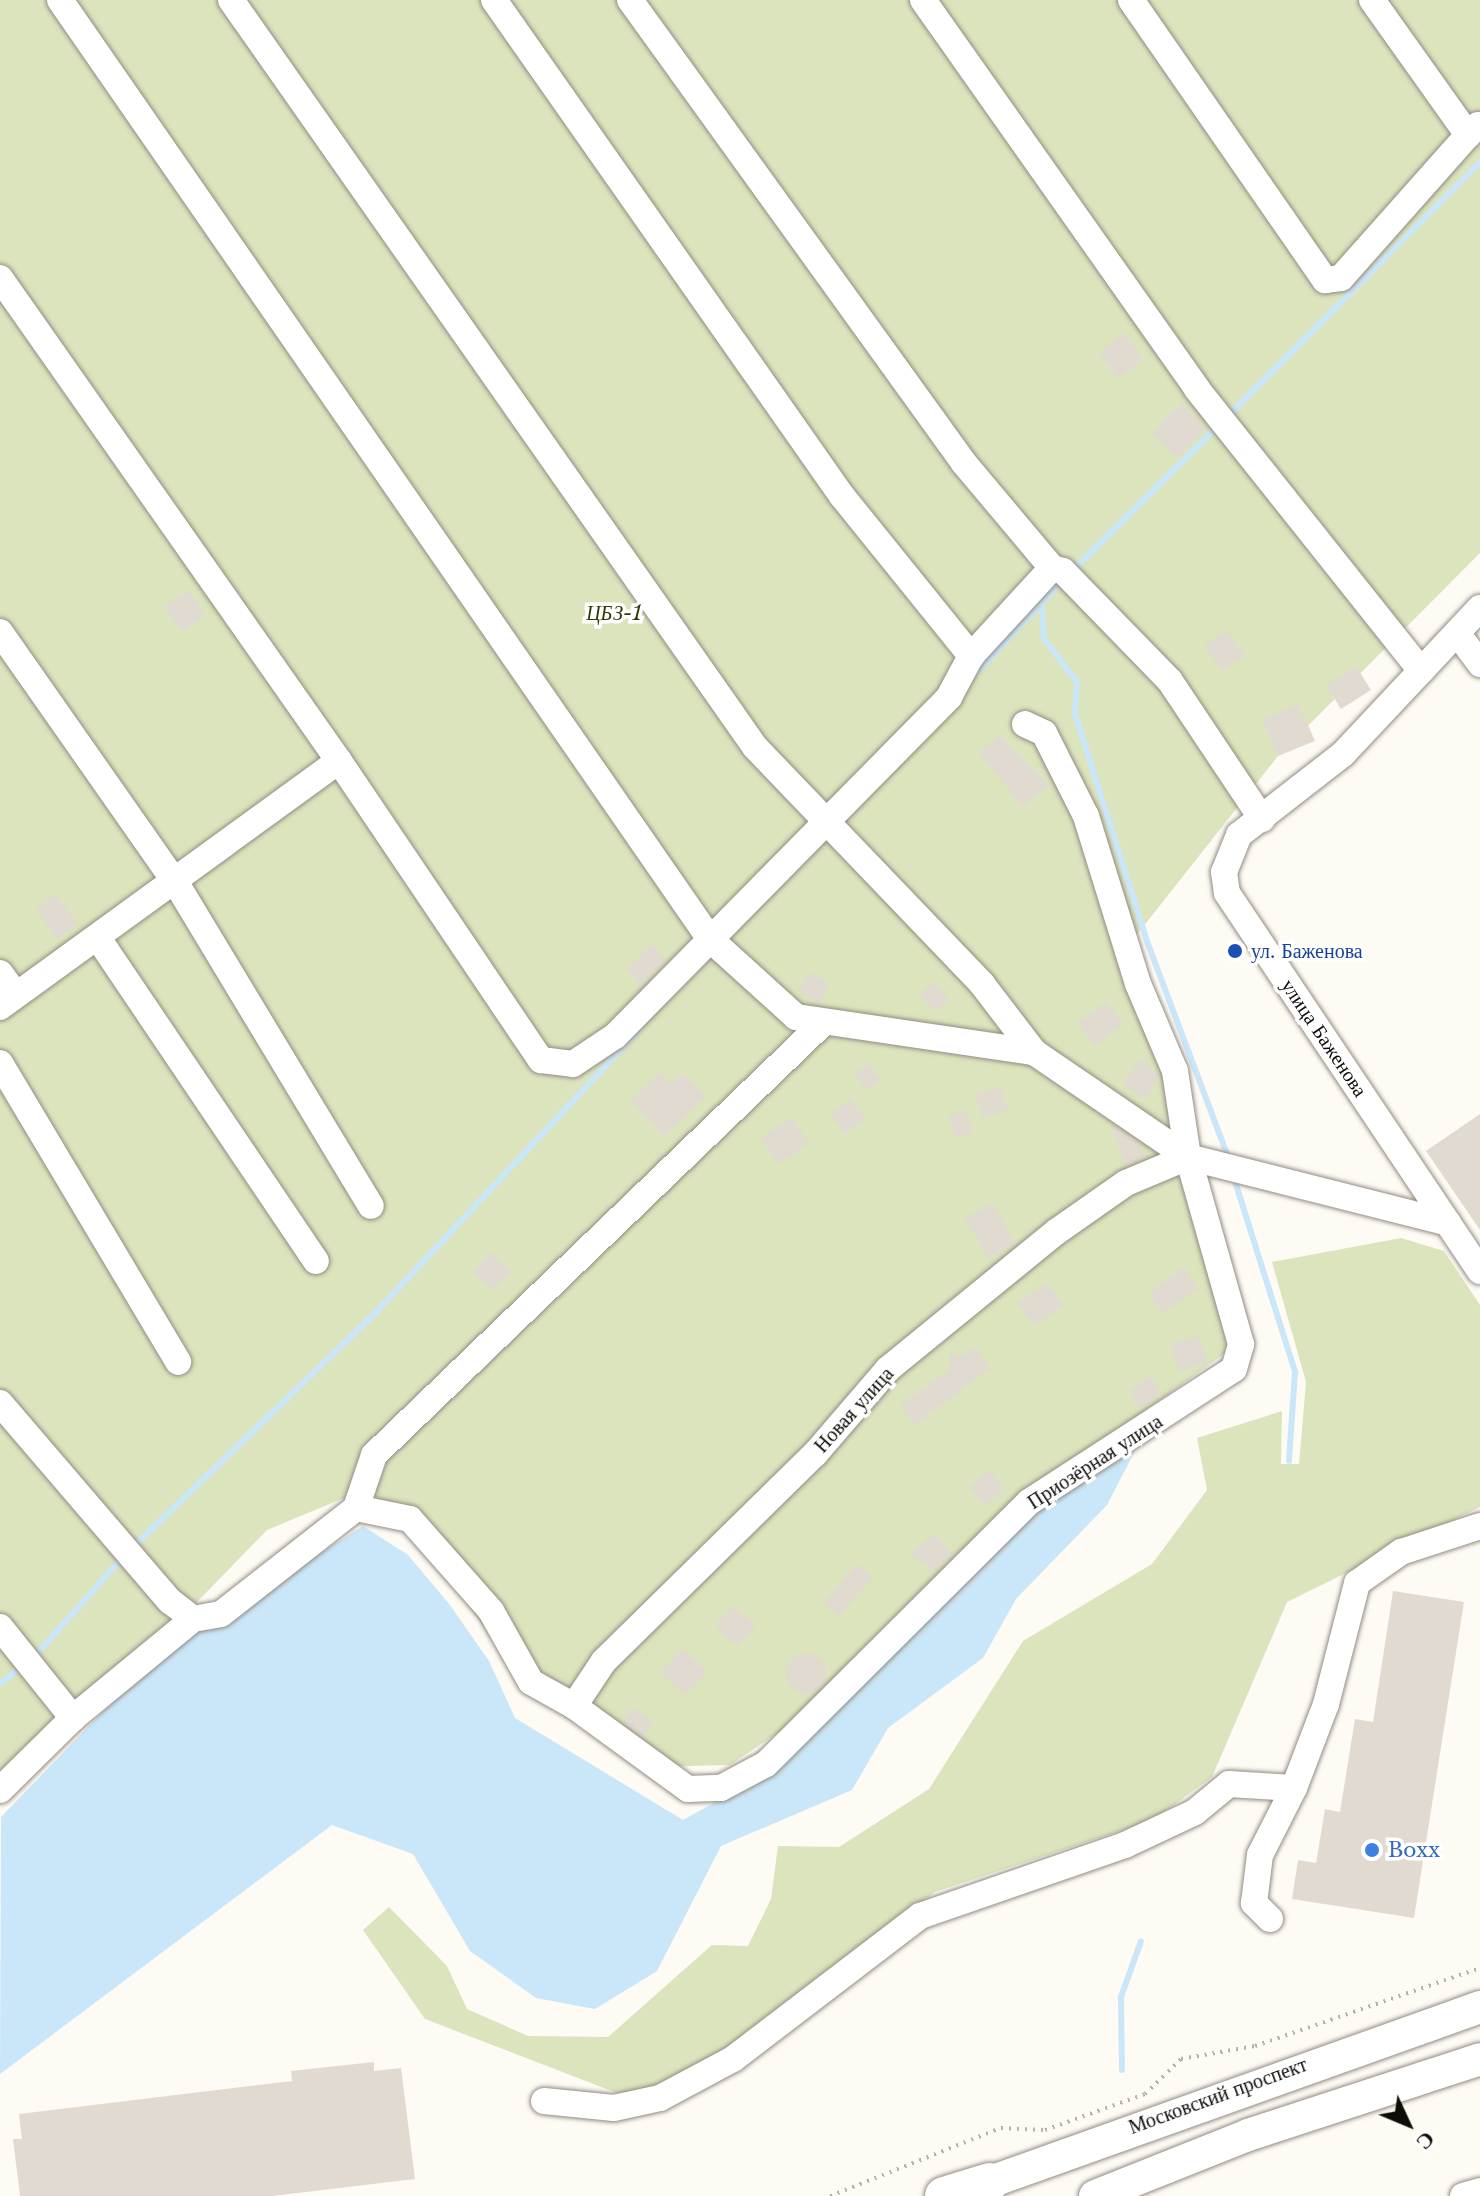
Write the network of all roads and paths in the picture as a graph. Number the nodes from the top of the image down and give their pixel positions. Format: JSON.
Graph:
{"nodes":[{"id":1,"x":60,"y":0,"type":"edge"},
{"id":2,"x":231,"y":0,"type":"edge"},
{"id":3,"x":494,"y":0,"type":"edge"},
{"id":4,"x":630,"y":0,"type":"edge"},
{"id":5,"x":923,"y":0,"type":"edge"},
{"id":6,"x":1131,"y":0,"type":"edge"},
{"id":7,"x":1372,"y":0,"type":"edge"},
{"id":8,"x":1474,"y":129,"type":"edge"},
{"id":9,"x":0,"y":278,"type":"edge"},
{"id":10,"x":1052,"y":568,"type":"junction"},
{"id":11,"x":1480,"y":608,"type":"edge"},
{"id":12,"x":0,"y":632,"type":"edge"},
{"id":13,"x":1457,"y":633,"type":"junction"},
{"id":14,"x":971,"y":656,"type":"junction"},
{"id":15,"x":1480,"y":664,"type":"edge"},
{"id":16,"x":1421,"y":671,"type":"junction"},
{"id":17,"x":1025,"y":724,"type":"dead end"},
{"id":18,"x":339,"y":761,"type":"junction"},
{"id":19,"x":1262,"y":819,"type":"junction"},
{"id":20,"x":825,"y":820,"type":"junction"},
{"id":21,"x":176,"y":883,"type":"junction"},
{"id":22,"x":710,"y":939,"type":"junction"},
{"id":23,"x":100,"y":941,"type":"junction"},
{"id":24,"x":0,"y":973,"type":"edge"},
{"id":25,"x":8,"y":1001,"type":"edge"},
{"id":26,"x":823,"y":1023,"type":"junction"},
{"id":27,"x":1034,"y":1052,"type":"junction"},
{"id":28,"x":0,"y":1063,"type":"edge"},
{"id":29,"x":1188,"y":1157,"type":"junction"},
{"id":30,"x":371,"y":1206,"type":"dead end"},
{"id":31,"x":1448,"y":1223,"type":"junction"},
{"id":32,"x":316,"y":1261,"type":"dead end"},
{"id":33,"x":1480,"y":1271,"type":"edge"},
{"id":34,"x":178,"y":1362,"type":"dead end"},
{"id":35,"x":0,"y":1403,"type":"edge"},
{"id":36,"x":356,"y":1508,"type":"junction"},
{"id":37,"x":1480,"y":1526,"type":"edge"},
{"id":38,"x":193,"y":1619,"type":"junction"},
{"id":39,"x":0,"y":1627,"type":"edge"},
{"id":40,"x":574,"y":1706,"type":"junction"},
{"id":41,"x":73,"y":1718,"type":"junction"},
{"id":42,"x":1294,"y":1788,"type":"junction"},
{"id":43,"x":0,"y":1790,"type":"edge"},
{"id":44,"x":1270,"y":1919,"type":"dead end"},
{"id":45,"x":1480,"y":1968,"type":"edge"},
{"id":46,"x":1480,"y":2007,"type":"edge"},
{"id":47,"x":1480,"y":2060,"type":"edge"},
{"id":48,"x":544,"y":2101,"type":"dead end"},
{"id":49,"x":975,"y":2189,"type":"edge"},
{"id":50,"x":1480,"y":2191,"type":"edge"},
{"id":51,"x":830,"y":2196,"type":"edge"},
{"id":52,"x":944,"y":2196,"type":"edge"},
{"id":53,"x":1095,"y":2196,"type":"edge"},
{"id":54,"x":1463,"y":2196,"type":"edge"}],
"edges":[{"from":1,"to":22,"type":"street"},
{"from":2,"to":20,"type":"street"},
{"from":3,"to":14,"type":"street"},
{"from":4,"to":10,"type":"street"},
{"from":5,"to":16,"type":"street"},
{"from":6,"to":8,"type":"street"},
{"from":7,"to":8,"type":"street"},
{"from":9,"to":18,"type":"street"},
{"from":10,"to":14,"type":"street"},
{"from":10,"to":19,"type":"street"},
{"from":11,"to":13,"type":"street","name":"улица Баженова"},
{"from":12,"to":21,"type":"street"},
{"from":13,"to":15,"type":"street"},
{"from":13,"to":16,"type":"street","name":"улица Баженова"},
{"from":14,"to":20,"type":"street"},
{"from":16,"to":19,"type":"street","name":"улица Баженова"},
{"from":17,"to":29,"type":"street","name":"Приозёрная улица"},
{"from":18,"to":21,"type":"street"},
{"from":18,"to":22,"type":"street"},
{"from":19,"to":31,"type":"street","name":"улица Баженова"},
{"from":20,"to":22,"type":"street"},
{"from":20,"to":27,"type":"street"},
{"from":21,"to":23,"type":"street"},
{"from":21,"to":30,"type":"street"},
{"from":22,"to":26,"type":"street"},
{"from":23,"to":25,"type":"street"},
{"from":23,"to":32,"type":"street"},
{"from":24,"to":25,"type":"street"},
{"from":26,"to":27,"type":"street"},
{"from":26,"to":36,"type":"street"},
{"from":27,"to":29,"type":"street"},
{"from":28,"to":34,"type":"street"},
{"from":29,"to":31,"type":"street"},
{"from":29,"to":40,"type":"street","name":"Новая улица"},
{"from":29,"to":40,"type":"street","name":"Приозёрная улица"},
{"from":31,"to":33,"type":"street","name":"улица Баженова"},
{"from":35,"to":38,"type":"street"},
{"from":36,"to":38,"type":"street"},
{"from":36,"to":40,"type":"street"},
{"from":37,"to":42,"type":"street"},
{"from":38,"to":41,"type":"street"},
{"from":39,"to":41,"type":"street"},
{"from":41,"to":43,"type":"street"},
{"from":42,"to":44,"type":"street"},
{"from":42,"to":48,"type":"street"},
{"from":45,"to":51,"type":"path"},
{"from":46,"to":49,"type":"main road","name":"Московский проспект"},
{"from":47,"to":53,"type":"main road"},
{"from":49,"to":52,"type":"highway"},
{"from":50,"to":54,"type":"street"}]}
